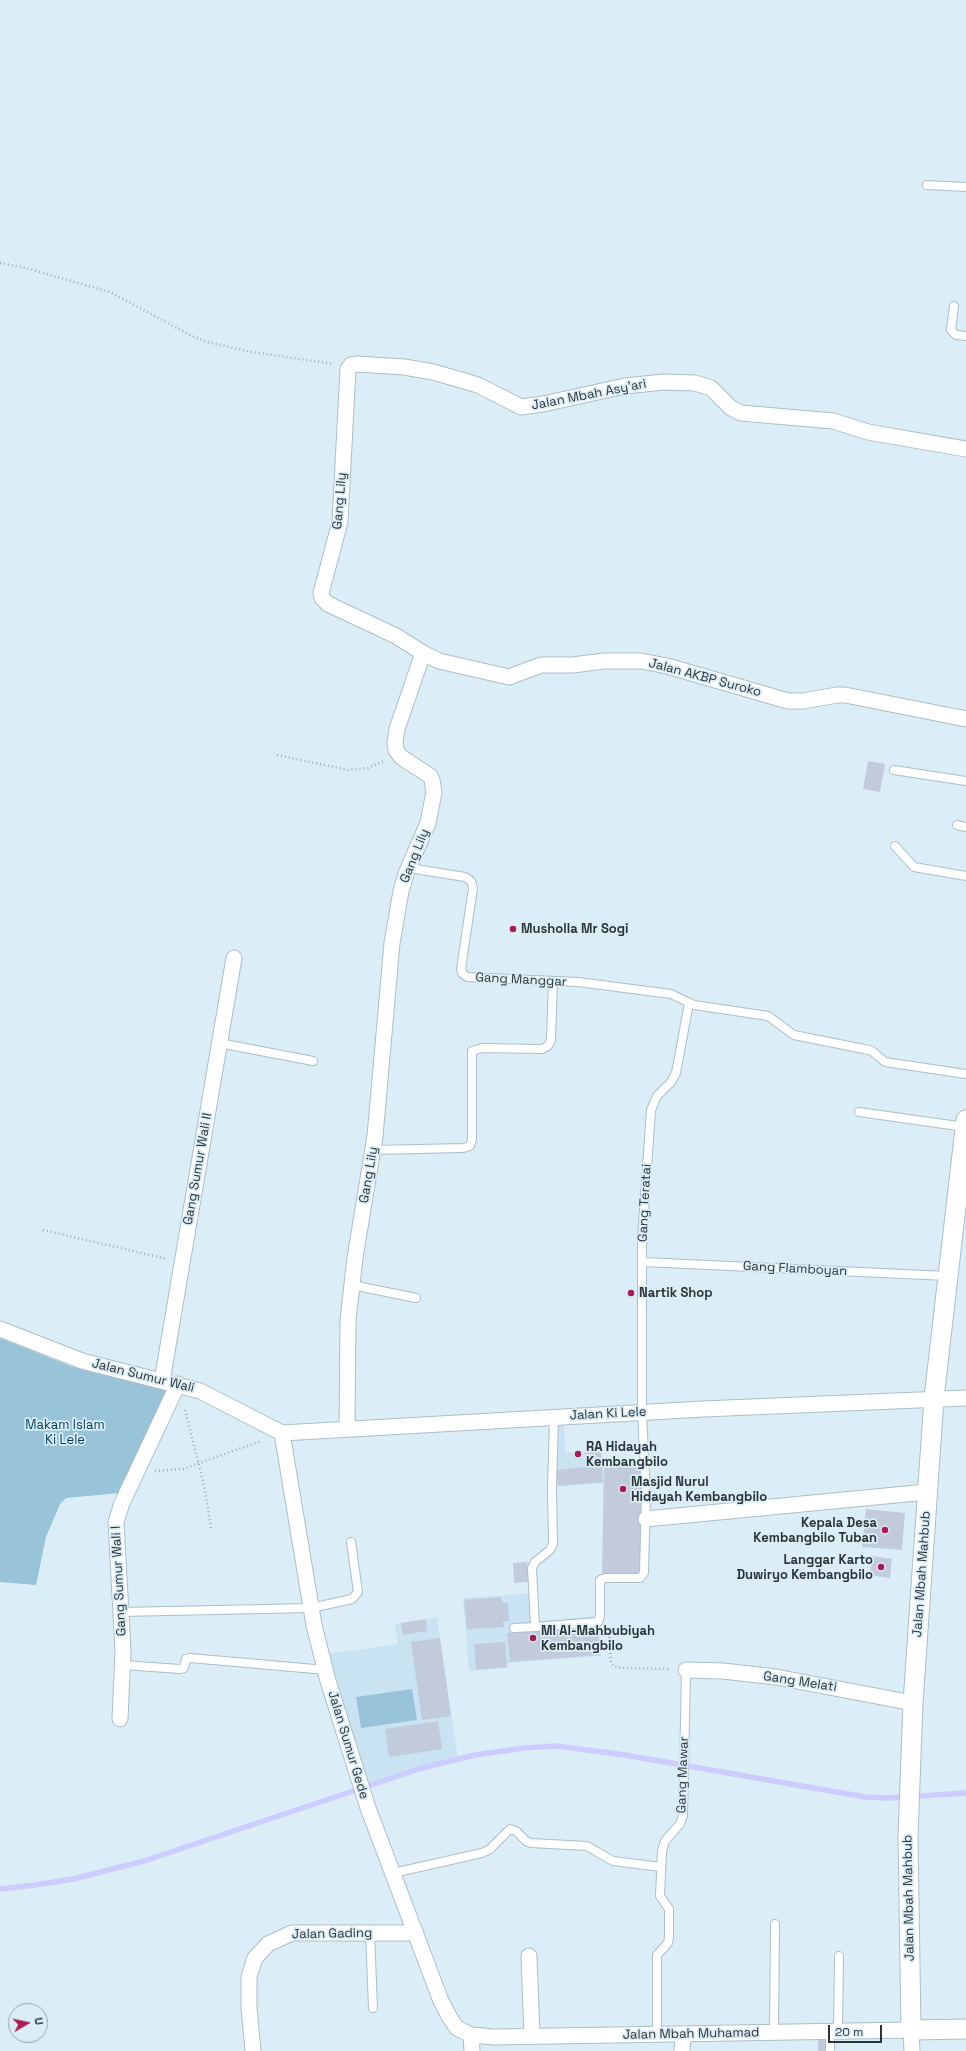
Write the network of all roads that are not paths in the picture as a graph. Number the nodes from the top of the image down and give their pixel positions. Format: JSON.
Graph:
{"nodes":[{"id":1,"x":926,"y":185,"type":"dead end"},
{"id":2,"x":966,"y":187,"type":"edge"},
{"id":3,"x":954,"y":306,"type":"dead end"},
{"id":4,"x":966,"y":336,"type":"edge"},
{"id":5,"x":349,"y":367,"type":"joint"},
{"id":6,"x":966,"y":449,"type":"edge"},
{"id":7,"x":423,"y":653,"type":"junction"},
{"id":8,"x":966,"y":719,"type":"edge"},
{"id":9,"x":894,"y":770,"type":"dead end"},
{"id":10,"x":966,"y":781,"type":"edge"},
{"id":11,"x":957,"y":825,"type":"dead end"},
{"id":12,"x":966,"y":827,"type":"edge"},
{"id":13,"x":895,"y":846,"type":"dead end"},
{"id":14,"x":409,"y":868,"type":"junction"},
{"id":15,"x":966,"y":876,"type":"edge"},
{"id":16,"x":234,"y":958,"type":"dead end"},
{"id":17,"x":553,"y":981,"type":"junction"},
{"id":18,"x":689,"y":1003,"type":"junction"},
{"id":19,"x":219,"y":1043,"type":"junction"},
{"id":20,"x":314,"y":1062,"type":"dead end"},
{"id":21,"x":966,"y":1074,"type":"edge"},
{"id":22,"x":859,"y":1112,"type":"dead end"},
{"id":23,"x":966,"y":1124,"type":"edge"},
{"id":24,"x":374,"y":1150,"type":"junction"},
{"id":25,"x":962,"y":1182,"type":"edge"},
{"id":26,"x":643,"y":1262,"type":"junction"},
{"id":27,"x":947,"y":1276,"type":"junction"},
{"id":28,"x":352,"y":1285,"type":"junction"},
{"id":29,"x":416,"y":1298,"type":"dead end"},
{"id":30,"x":0,"y":1329,"type":"edge"},
{"id":31,"x":162,"y":1381,"type":"junction"},
{"id":32,"x":178,"y":1384,"type":"junction"},
{"id":33,"x":934,"y":1398,"type":"junction"},
{"id":34,"x":966,"y":1398,"type":"edge"},
{"id":35,"x":642,"y":1412,"type":"junction"},
{"id":36,"x":554,"y":1417,"type":"junction"},
{"id":37,"x":348,"y":1429,"type":"junction"},
{"id":38,"x":282,"y":1433,"type":"junction"},
{"id":39,"x":927,"y":1492,"type":"junction"},
{"id":40,"x":646,"y":1519,"type":"junction"},
{"id":41,"x":350,"y":1542,"type":"dead end"},
{"id":42,"x":310,"y":1608,"type":"junction"},
{"id":43,"x":121,"y":1612,"type":"junction"},
{"id":44,"x":535,"y":1627,"type":"junction"},
{"id":45,"x":514,"y":1628,"type":"dead end"},
{"id":46,"x":123,"y":1665,"type":"junction"},
{"id":47,"x":326,"y":1670,"type":"junction"},
{"id":48,"x":686,"y":1670,"type":"joint"},
{"id":49,"x":913,"y":1703,"type":"junction"},
{"id":50,"x":120,"y":1719,"type":"dead end"},
{"id":51,"x":661,"y":1867,"type":"junction"},
{"id":52,"x":393,"y":1872,"type":"junction"},
{"id":53,"x":775,"y":1924,"type":"dead end"},
{"id":54,"x":370,"y":1933,"type":"junction"},
{"id":55,"x":416,"y":1933,"type":"junction"},
{"id":56,"x":529,"y":1956,"type":"dead end"},
{"id":57,"x":839,"y":1956,"type":"dead end"},
{"id":58,"x":373,"y":2008,"type":"dead end"},
{"id":59,"x":966,"y":2029,"type":"edge"},
{"id":60,"x":911,"y":2030,"type":"junction"},
{"id":61,"x":834,"y":2031,"type":"junction"},
{"id":62,"x":774,"y":2032,"type":"junction"},
{"id":63,"x":657,"y":2034,"type":"junction"},
{"id":64,"x":683,"y":2034,"type":"junction"},
{"id":65,"x":471,"y":2035,"type":"junction"},
{"id":66,"x":532,"y":2036,"type":"junction"},
{"id":67,"x":253,"y":2051,"type":"edge"},
{"id":68,"x":472,"y":2051,"type":"edge"},
{"id":69,"x":682,"y":2051,"type":"edge"},
{"id":70,"x":830,"y":2051,"type":"edge"},
{"id":71,"x":912,"y":2051,"type":"edge"}],
"edges":[{"from":1,"to":2,"type":"lane"},
{"from":3,"to":4,"type":"lane"},
{"from":5,"to":6,"type":"street","name":"Jalan Mbah Asy'ari"},
{"from":5,"to":7,"type":"street","name":"Gang Lily"},
{"from":7,"to":8,"type":"street","name":"Jalan AKBP Suroko"},
{"from":7,"to":14,"type":"street","name":"Gang Lily"},
{"from":9,"to":10,"type":"lane"},
{"from":11,"to":12,"type":"lane"},
{"from":13,"to":15,"type":"lane"},
{"from":14,"to":17,"type":"lane","name":"Gang Manggar"},
{"from":14,"to":24,"type":"street","name":"Gang Lily"},
{"from":16,"to":19,"type":"street","name":"Gang Sumur Wali II"},
{"from":17,"to":18,"type":"lane","name":"Gang Manggar"},
{"from":17,"to":24,"type":"lane"},
{"from":18,"to":21,"type":"lane","name":"Gang Manggar"},
{"from":18,"to":26,"type":"lane","name":"Gang Teratai"},
{"from":19,"to":20,"type":"lane"},
{"from":19,"to":31,"type":"street","name":"Gang Sumur Wali II"},
{"from":22,"to":23,"type":"lane"},
{"from":23,"to":25,"type":"street","name":"Jalan Mbah Mahbub"},
{"from":24,"to":28,"type":"street","name":"Gang Lily"},
{"from":25,"to":27,"type":"street","name":"Jalan Mbah Mahbub"},
{"from":26,"to":27,"type":"lane","name":"Gang Flamboyan"},
{"from":26,"to":35,"type":"lane","name":"Gang Teratai"},
{"from":27,"to":33,"type":"street","name":"Jalan Mbah Mahbub"},
{"from":28,"to":29,"type":"lane"},
{"from":28,"to":37,"type":"street","name":"Gang Lily"},
{"from":30,"to":31,"type":"street","name":"Jalan Sumur Wali"},
{"from":31,"to":32,"type":"street","name":"Jalan Sumur Wali"},
{"from":32,"to":38,"type":"street","name":"Jalan Sumur Wali"},
{"from":32,"to":43,"type":"street","name":"Gang Sumur Wali I"},
{"from":33,"to":34,"type":"street","name":"Jalan Ki Lele"},
{"from":33,"to":35,"type":"street","name":"Jalan Ki Lele"},
{"from":33,"to":39,"type":"street","name":"Jalan Mbah Mahbub"},
{"from":35,"to":36,"type":"street","name":"Jalan Ki Lele"},
{"from":35,"to":40,"type":"lane","name":"Gang Teratai"},
{"from":36,"to":37,"type":"street","name":"Jalan Ki Lele"},
{"from":36,"to":44,"type":"lane"},
{"from":37,"to":38,"type":"street","name":"Jalan Ki Lele"},
{"from":38,"to":42,"type":"street","name":"Jalan Sumur Gede"},
{"from":39,"to":40,"type":"street"},
{"from":39,"to":49,"type":"street","name":"Jalan Mbah Mahbub"},
{"from":40,"to":44,"type":"lane","name":"Gang Teratai"},
{"from":41,"to":42,"type":"lane"},
{"from":42,"to":43,"type":"lane"},
{"from":42,"to":47,"type":"street","name":"Jalan Sumur Gede"},
{"from":43,"to":46,"type":"street","name":"Gang Sumur Wali I"},
{"from":44,"to":45,"type":"lane"},
{"from":46,"to":47,"type":"lane"},
{"from":46,"to":50,"type":"street","name":"Gang Sumur Wali I"},
{"from":47,"to":52,"type":"street","name":"Jalan Sumur Gede"},
{"from":48,"to":49,"type":"street","name":"Gang Melati"},
{"from":48,"to":51,"type":"lane","name":"Gang Mawar"},
{"from":49,"to":60,"type":"street","name":"Jalan Mbah Mahbub"},
{"from":51,"to":52,"type":"lane"},
{"from":51,"to":63,"type":"lane","name":"Gang Mawar"},
{"from":52,"to":55,"type":"street","name":"Jalan Sumur Gede"},
{"from":53,"to":62,"type":"lane"},
{"from":54,"to":55,"type":"street","name":"Jalan Gading"},
{"from":54,"to":58,"type":"lane"},
{"from":54,"to":67,"type":"street","name":"Jalan Gading"},
{"from":55,"to":65,"type":"street","name":"Jalan Sumur Gede"},
{"from":56,"to":66,"type":"street"},
{"from":57,"to":61,"type":"lane"},
{"from":59,"to":60,"type":"street"},
{"from":60,"to":61,"type":"street","name":"Jalan Mbah Muhamad"},
{"from":60,"to":71,"type":"street"},
{"from":61,"to":62,"type":"street","name":"Jalan Mbah Muhamad"},
{"from":61,"to":70,"type":"lane"},
{"from":62,"to":64,"type":"street","name":"Jalan Mbah Muhamad"},
{"from":63,"to":64,"type":"street","name":"Jalan Mbah Muhamad"},
{"from":63,"to":66,"type":"street","name":"Jalan Mbah Muhamad"},
{"from":64,"to":69,"type":"street"},
{"from":65,"to":66,"type":"street","name":"Jalan Mbah Muhamad"},
{"from":65,"to":68,"type":"street"}]}
